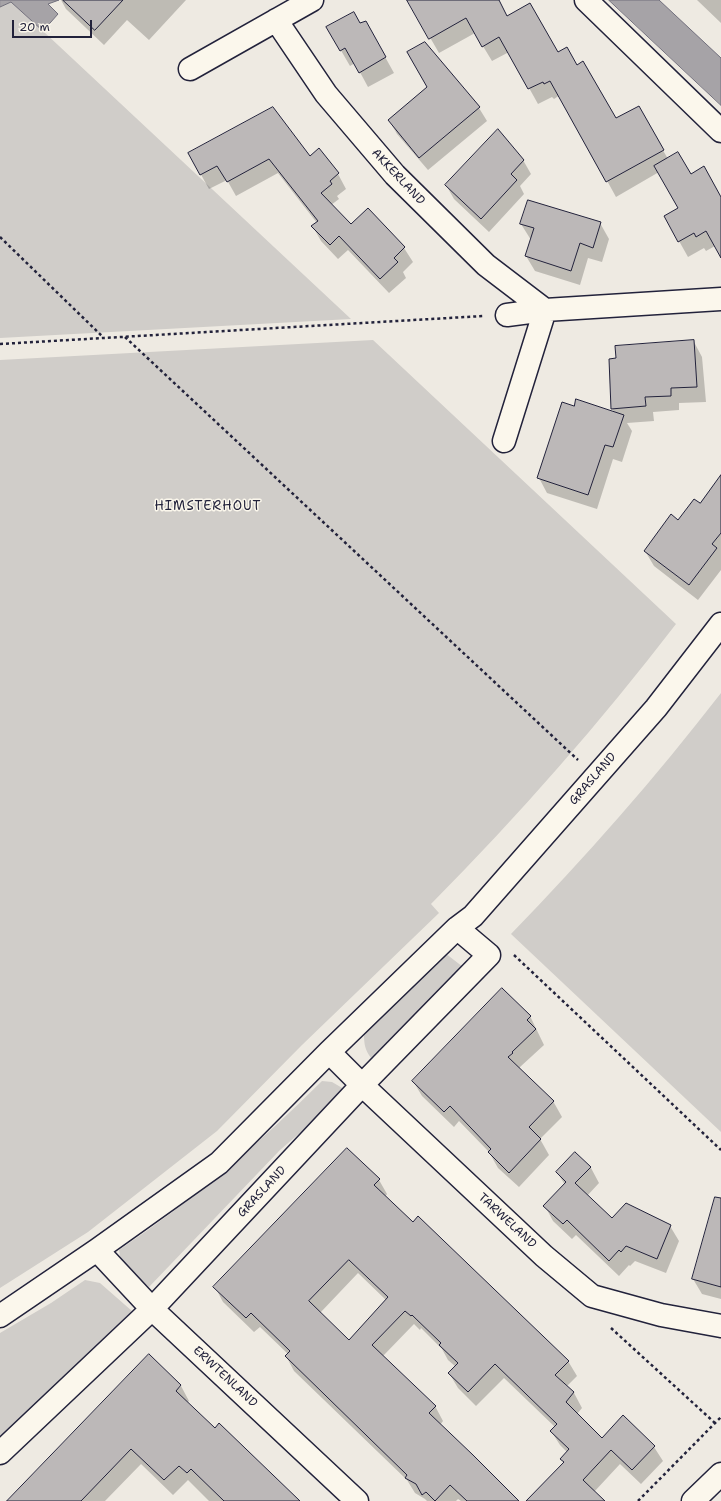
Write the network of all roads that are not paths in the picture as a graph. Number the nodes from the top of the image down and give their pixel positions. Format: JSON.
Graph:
{"nodes":[{"id":1,"x":312,"y":0,"type":"edge"},
{"id":2,"x":586,"y":0,"type":"edge"},
{"id":3,"x":276,"y":20,"type":"junction"},
{"id":4,"x":190,"y":69,"type":"dead end"},
{"id":5,"x":721,"y":131,"type":"edge"},
{"id":6,"x":721,"y":299,"type":"edge"},
{"id":7,"x":545,"y":310,"type":"junction"},
{"id":8,"x":506,"y":315,"type":"road end"},
{"id":9,"x":504,"y":441,"type":"dead end"},
{"id":10,"x":721,"y":624,"type":"edge"},
{"id":11,"x":457,"y":928,"type":"junction"},
{"id":12,"x":329,"y":1052,"type":"junction"},
{"id":13,"x":362,"y":1086,"type":"junction"},
{"id":14,"x":97,"y":1250,"type":"junction"},
{"id":15,"x":152,"y":1309,"type":"junction"},
{"id":16,"x":0,"y":1316,"type":"edge"},
{"id":17,"x":721,"y":1326,"type":"edge"},
{"id":18,"x":0,"y":1453,"type":"edge"},
{"id":19,"x":721,"y":1474,"type":"edge"},
{"id":20,"x":357,"y":1501,"type":"edge"},
{"id":21,"x":693,"y":1501,"type":"edge"}],
"edges":[{"from":1,"to":3,"type":"street"},
{"from":2,"to":5,"type":"street"},
{"from":3,"to":4,"type":"street"},
{"from":3,"to":7,"type":"street","name":"AKKERLAND"},
{"from":6,"to":7,"type":"street"},
{"from":7,"to":8,"type":"street"},
{"from":7,"to":9,"type":"street"},
{"from":10,"to":11,"type":"street","name":"GRASLAND"},
{"from":11,"to":12,"type":"street","name":"GRASLAND"},
{"from":11,"to":13,"type":"street","name":"GRASLAND"},
{"from":12,"to":13,"type":"street","name":"TARWELAND"},
{"from":12,"to":14,"type":"street","name":"GRASLAND"},
{"from":13,"to":15,"type":"street","name":"GRASLAND"},
{"from":13,"to":17,"type":"street","name":"TARWELAND"},
{"from":14,"to":15,"type":"street","name":"ERWTENLAND"},
{"from":14,"to":16,"type":"street","name":"GRASLAND"},
{"from":15,"to":18,"type":"street","name":"GRASLAND"},
{"from":15,"to":20,"type":"street","name":"ERWTENLAND"},
{"from":19,"to":21,"type":"street"}]}
